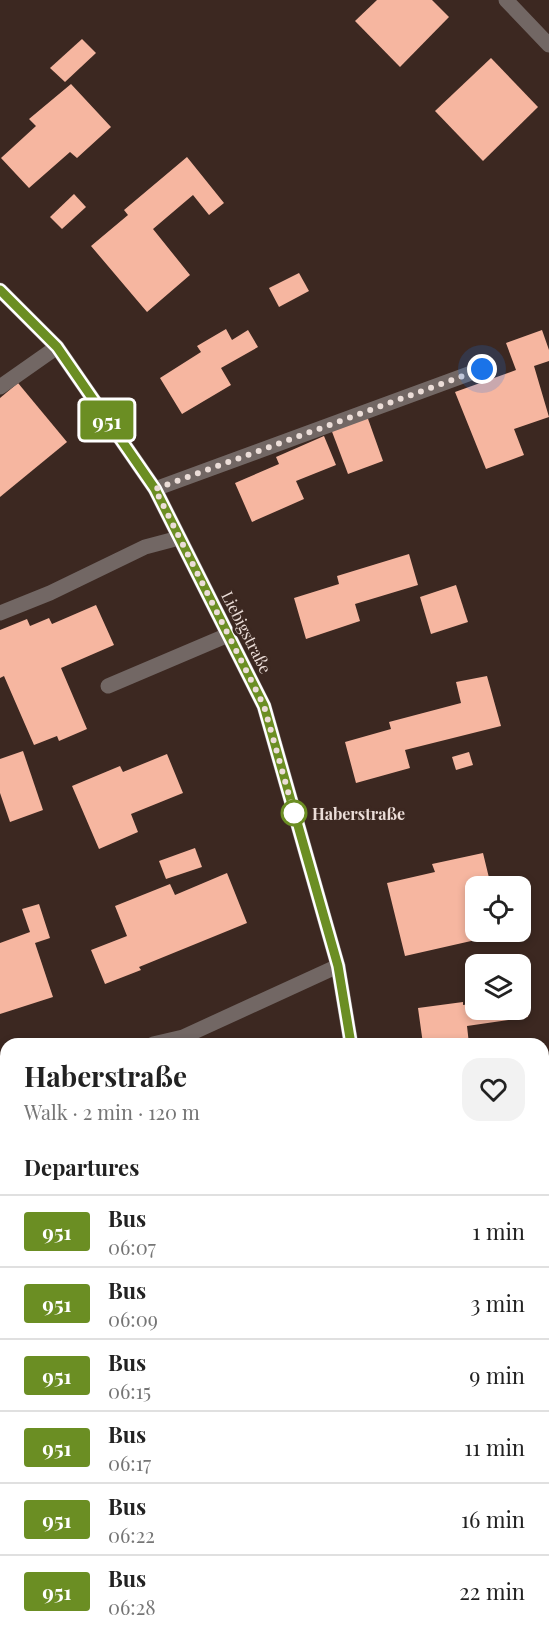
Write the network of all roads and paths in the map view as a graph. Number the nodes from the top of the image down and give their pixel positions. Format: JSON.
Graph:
{"nodes":[{"id":1,"x":506,"y":0,"type":"edge"},
{"id":2,"x":549,"y":45,"type":"edge"},
{"id":3,"x":0,"y":290,"type":"edge"},
{"id":4,"x":57,"y":347,"type":"junction"},
{"id":5,"x":482,"y":369,"type":"dead end"},
{"id":6,"x":0,"y":387,"type":"edge"},
{"id":7,"x":155,"y":489,"type":"junction"},
{"id":8,"x":179,"y":538,"type":"junction"},
{"id":9,"x":0,"y":613,"type":"edge"},
{"id":10,"x":228,"y":635,"type":"junction"},
{"id":11,"x":108,"y":686,"type":"dead end"},
{"id":12,"x":338,"y":966,"type":"junction"},
{"id":13,"x":179,"y":1038,"type":"edge"},
{"id":14,"x":350,"y":1038,"type":"edge"}],
"edges":[{"from":1,"to":2,"type":"street"},
{"from":3,"to":4,"type":"street","name":"Liebigstraße"},
{"from":4,"to":6,"type":"street"},
{"from":4,"to":7,"type":"street","name":"Liebigstraße"},
{"from":5,"to":7,"type":"street"},
{"from":7,"to":8,"type":"street","name":"Liebigstraße"},
{"from":8,"to":9,"type":"street"},
{"from":8,"to":10,"type":"street","name":"Liebigstraße"},
{"from":10,"to":11,"type":"street"},
{"from":10,"to":12,"type":"street","name":"Liebigstraße"},
{"from":12,"to":13,"type":"street"},
{"from":12,"to":14,"type":"street","name":"Liebigstraße"}]}
